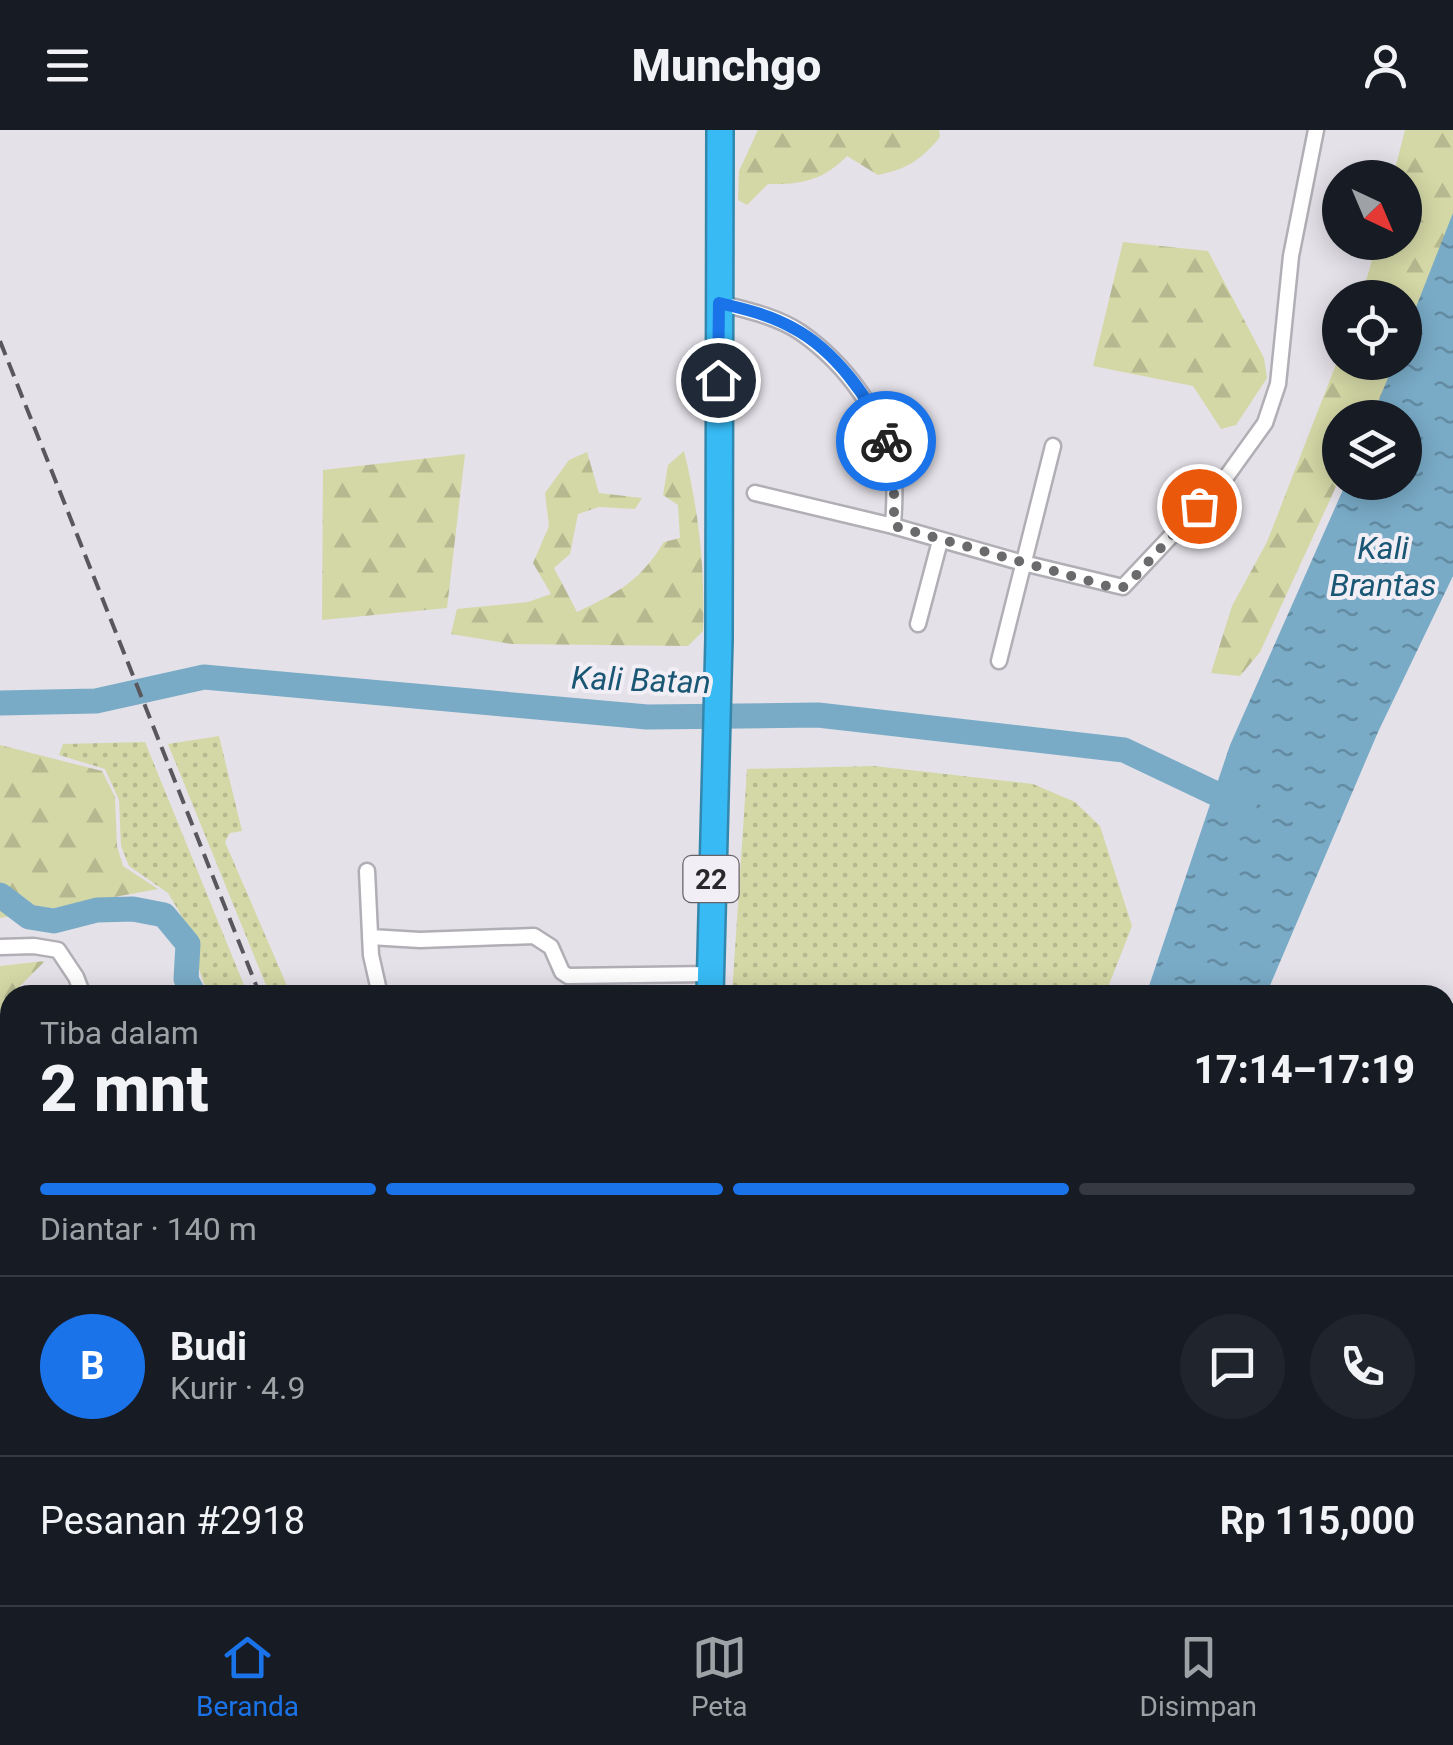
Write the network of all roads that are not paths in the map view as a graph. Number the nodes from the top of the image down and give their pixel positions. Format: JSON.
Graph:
{"nodes":[{"id":1,"x":720,"y":130,"type":"edge"},
{"id":2,"x":1316,"y":130,"type":"edge"},
{"id":3,"x":719,"y":303,"type":"junction"},
{"id":4,"x":1053,"y":446,"type":"dead end"},
{"id":5,"x":755,"y":493,"type":"dead end"},
{"id":6,"x":894,"y":526,"type":"junction"},
{"id":7,"x":940,"y":541,"type":"junction"},
{"id":8,"x":1023,"y":564,"type":"junction"},
{"id":9,"x":918,"y":624,"type":"dead end"},
{"id":10,"x":999,"y":661,"type":"dead end"},
{"id":11,"x":367,"y":872,"type":"dead end"},
{"id":12,"x":370,"y":938,"type":"junction"},
{"id":13,"x":0,"y":947,"type":"edge"},
{"id":14,"x":79,"y":985,"type":"edge"},
{"id":15,"x":378,"y":985,"type":"edge"},
{"id":16,"x":710,"y":985,"type":"edge"}],
"edges":[{"from":1,"to":3,"type":"highway","number":"22"},
{"from":2,"to":8,"type":"street"},
{"from":3,"to":6,"type":"street"},
{"from":3,"to":16,"type":"highway","number":"22"},
{"from":4,"to":8,"type":"street"},
{"from":5,"to":6,"type":"street"},
{"from":6,"to":7,"type":"street"},
{"from":7,"to":8,"type":"street"},
{"from":7,"to":9,"type":"street"},
{"from":8,"to":10,"type":"street"},
{"from":11,"to":12,"type":"street"},
{"from":12,"to":15,"type":"street"},
{"from":12,"to":16,"type":"street"},
{"from":13,"to":14,"type":"street"}]}
